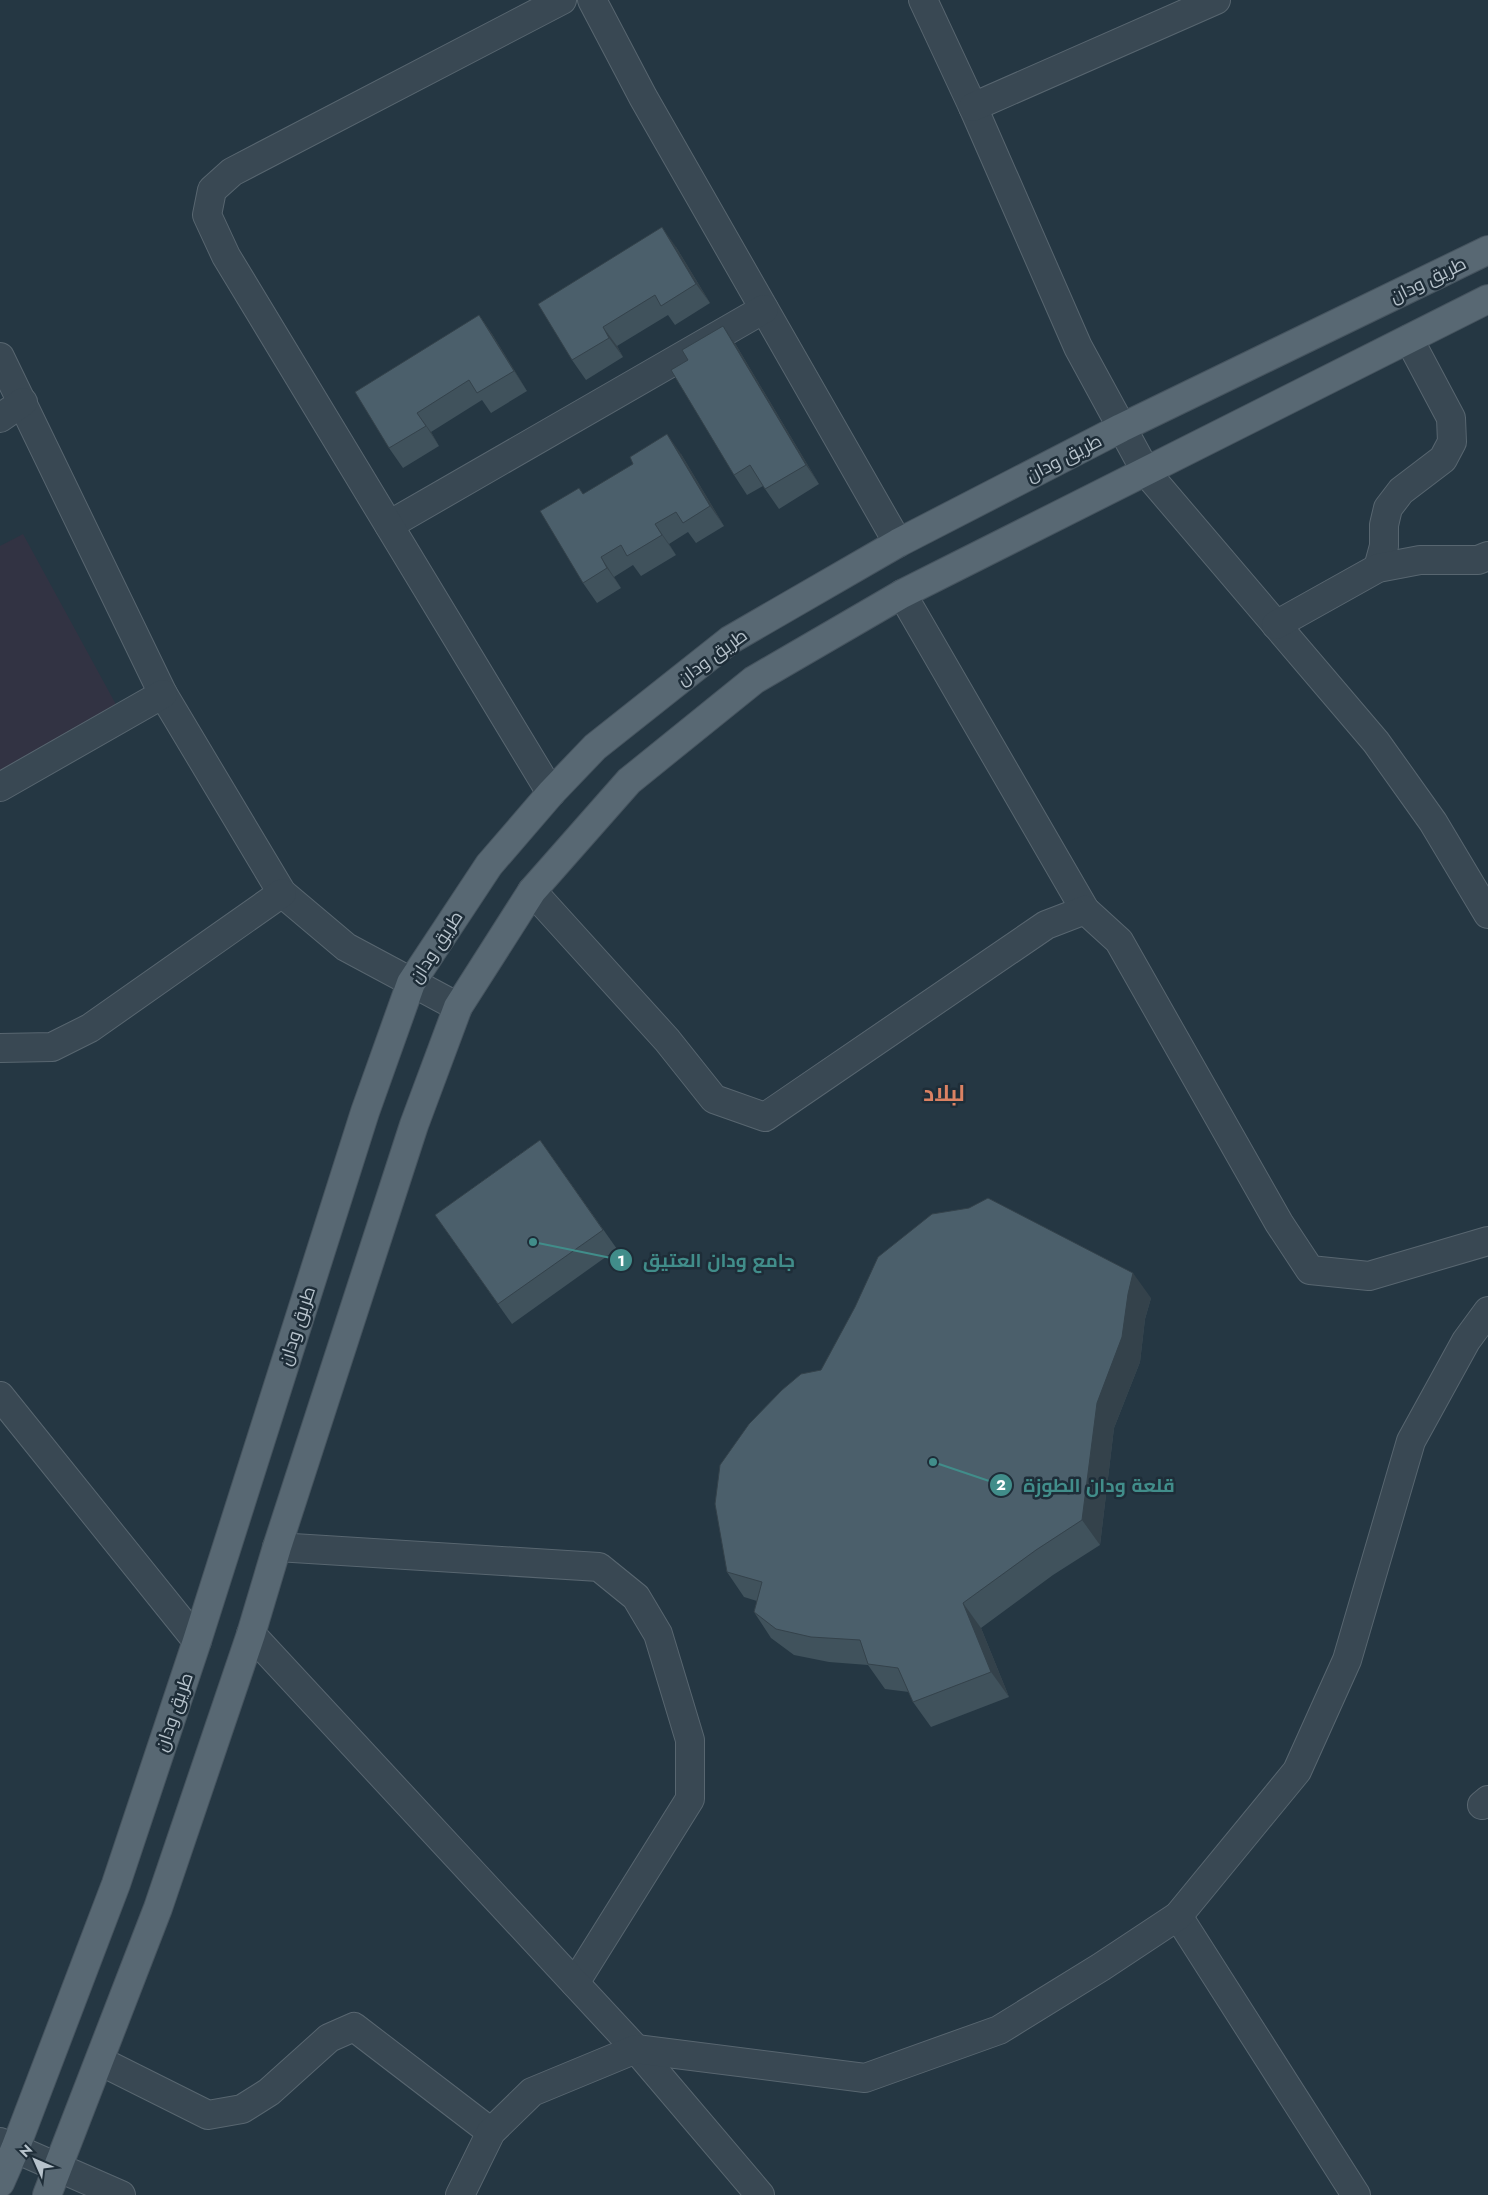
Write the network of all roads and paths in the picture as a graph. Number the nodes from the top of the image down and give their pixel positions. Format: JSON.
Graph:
{"nodes":[{"id":1,"x":562,"y":0,"type":"edge"},
{"id":2,"x":592,"y":0,"type":"edge"},
{"id":3,"x":923,"y":0,"type":"edge"},
{"id":4,"x":1216,"y":0,"type":"edge"},
{"id":5,"x":973,"y":107,"type":"junction"},
{"id":6,"x":1488,"y":250,"type":"edge"},
{"id":7,"x":1488,"y":299,"type":"edge"},
{"id":8,"x":764,"y":309,"type":"junction"},
{"id":9,"x":1409,"y":339,"type":"junction"},
{"id":10,"x":0,"y":357,"type":"edge"},
{"id":11,"x":23,"y":402,"type":"junction"},
{"id":12,"x":0,"y":418,"type":"edge"},
{"id":13,"x":1121,"y":428,"type":"junction"},
{"id":14,"x":1146,"y":472,"type":"junction"},
{"id":15,"x":389,"y":525,"type":"junction"},
{"id":16,"x":898,"y":543,"type":"junction"},
{"id":17,"x":1488,"y":556,"type":"edge"},
{"id":18,"x":1378,"y":568,"type":"junction"},
{"id":19,"x":902,"y":594,"type":"junction"},
{"id":20,"x":1276,"y":624,"type":"junction"},
{"id":21,"x":162,"y":694,"type":"junction"},
{"id":22,"x":0,"y":787,"type":"edge"},
{"id":23,"x":551,"y":792,"type":"junction"},
{"id":24,"x":532,"y":890,"type":"junction"},
{"id":25,"x":282,"y":893,"type":"junction"},
{"id":26,"x":1484,"y":899,"type":"edge"},
{"id":27,"x":1085,"y":910,"type":"junction"},
{"id":28,"x":411,"y":983,"type":"junction"},
{"id":29,"x":458,"y":1007,"type":"junction"},
{"id":30,"x":0,"y":1048,"type":"edge"},
{"id":31,"x":1488,"y":1241,"type":"edge"},
{"id":32,"x":1488,"y":1311,"type":"edge"},
{"id":33,"x":0,"y":1396,"type":"edge"},
{"id":34,"x":277,"y":1547,"type":"junction"},
{"id":35,"x":251,"y":1634,"type":"junction"},
{"id":36,"x":197,"y":1641,"type":"junction"},
{"id":37,"x":1178,"y":1916,"type":"junction"},
{"id":38,"x":575,"y":1983,"type":"junction"},
{"id":39,"x":636,"y":2049,"type":"junction"},
{"id":40,"x":100,"y":2061,"type":"junction"},
{"id":41,"x":491,"y":2132,"type":"junction"},
{"id":42,"x":8,"y":2146,"type":"edge"},
{"id":43,"x":58,"y":2168,"type":"junction"},
{"id":44,"x":0,"y":2183,"type":"edge"},
{"id":45,"x":47,"y":2195,"type":"edge"},
{"id":46,"x":121,"y":2195,"type":"edge"},
{"id":47,"x":460,"y":2195,"type":"edge"},
{"id":48,"x":760,"y":2195,"type":"edge"},
{"id":49,"x":1356,"y":2195,"type":"edge"}],
"edges":[{"from":1,"to":15,"type":"street"},
{"from":2,"to":8,"type":"street"},
{"from":3,"to":5,"type":"street"},
{"from":4,"to":5,"type":"street"},
{"from":5,"to":13,"type":"street"},
{"from":6,"to":13,"type":"main road","name":"طريق ودان"},
{"from":7,"to":9,"type":"main road"},
{"from":8,"to":15,"type":"street"},
{"from":8,"to":16,"type":"street"},
{"from":9,"to":14,"type":"main road"},
{"from":9,"to":18,"type":"street"},
{"from":10,"to":11,"type":"street"},
{"from":11,"to":12,"type":"street"},
{"from":11,"to":21,"type":"street"},
{"from":13,"to":14,"type":"street"},
{"from":13,"to":16,"type":"main road","name":"طريق ودان"},
{"from":14,"to":19,"type":"main road"},
{"from":14,"to":20,"type":"street"},
{"from":15,"to":23,"type":"street"},
{"from":16,"to":23,"type":"main road","name":"طريق ودان"},
{"from":17,"to":18,"type":"street"},
{"from":18,"to":20,"type":"street"},
{"from":19,"to":24,"type":"main road"},
{"from":19,"to":27,"type":"street"},
{"from":20,"to":26,"type":"street"},
{"from":21,"to":22,"type":"street"},
{"from":21,"to":25,"type":"street"},
{"from":23,"to":28,"type":"main road","name":"طريق ودان"},
{"from":24,"to":27,"type":"street"},
{"from":24,"to":29,"type":"main road"},
{"from":25,"to":28,"type":"street"},
{"from":25,"to":30,"type":"street"},
{"from":27,"to":31,"type":"street"},
{"from":28,"to":29,"type":"street"},
{"from":28,"to":36,"type":"main road","name":"طريق ودان"},
{"from":29,"to":34,"type":"main road"},
{"from":32,"to":37,"type":"street"},
{"from":33,"to":36,"type":"street"},
{"from":34,"to":35,"type":"main road"},
{"from":34,"to":38,"type":"street"},
{"from":35,"to":38,"type":"street"},
{"from":35,"to":40,"type":"main road"},
{"from":36,"to":42,"type":"main road","name":"طريق ودان"},
{"from":37,"to":39,"type":"street"},
{"from":37,"to":49,"type":"street"},
{"from":38,"to":39,"type":"street"},
{"from":39,"to":41,"type":"street"},
{"from":39,"to":48,"type":"street"},
{"from":40,"to":41,"type":"street"},
{"from":40,"to":43,"type":"main road"},
{"from":41,"to":47,"type":"street"},
{"from":42,"to":43,"type":"street"},
{"from":42,"to":44,"type":"main road","name":"طريق ودان"},
{"from":43,"to":45,"type":"main road"},
{"from":43,"to":46,"type":"street"}]}
